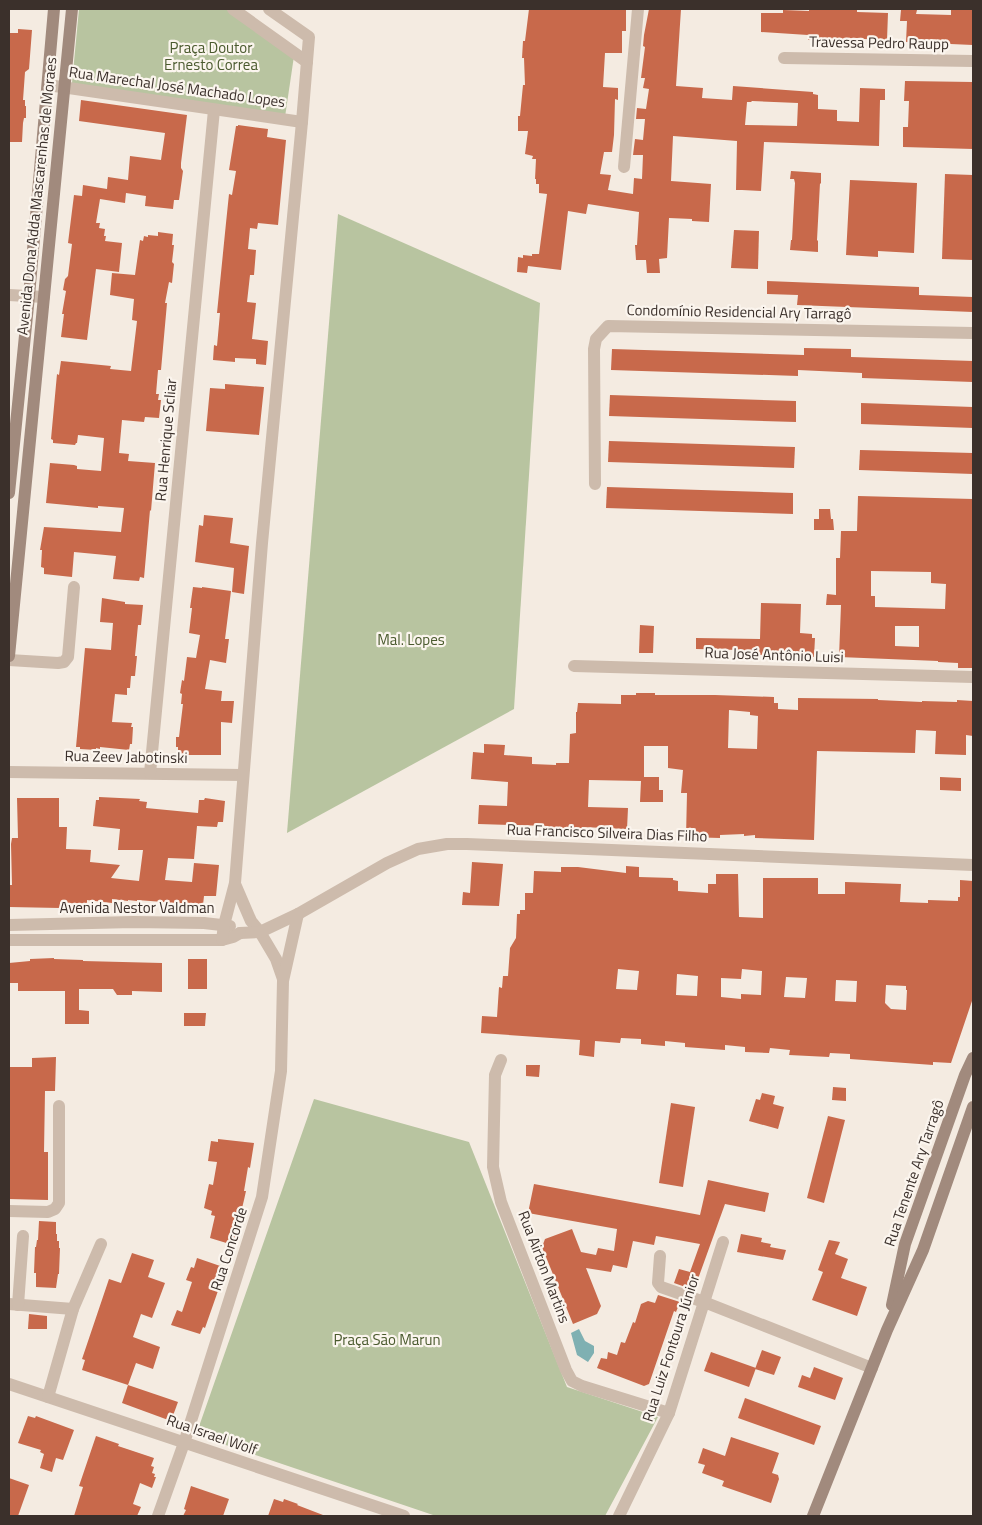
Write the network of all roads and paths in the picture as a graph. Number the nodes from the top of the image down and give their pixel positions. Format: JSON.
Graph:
{"nodes":[{"id":1,"x":54,"y":9,"type":"edge"},
{"id":2,"x":72,"y":9,"type":"edge"},
{"id":3,"x":233,"y":9,"type":"edge"},
{"id":4,"x":269,"y":9,"type":"edge"},
{"id":5,"x":638,"y":9,"type":"edge"},
{"id":6,"x":784,"y":58,"type":"dead end"},
{"id":7,"x":973,"y":61,"type":"edge"},
{"id":8,"x":307,"y":62,"type":"junction"},
{"id":9,"x":48,"y":85,"type":"junction"},
{"id":10,"x":64,"y":87,"type":"junction"},
{"id":11,"x":214,"y":110,"type":"junction"},
{"id":12,"x":302,"y":122,"type":"junction"},
{"id":13,"x":624,"y":167,"type":"dead end"},
{"id":14,"x":9,"y":295,"type":"edge"},
{"id":15,"x":29,"y":296,"type":"junction"},
{"id":16,"x":44,"y":297,"type":"junction"},
{"id":17,"x":973,"y":333,"type":"edge"},
{"id":18,"x":11,"y":445,"type":"edge"},
{"id":19,"x":29,"y":446,"type":"junction"},
{"id":20,"x":595,"y":484,"type":"dead end"},
{"id":21,"x":9,"y":493,"type":"edge"},
{"id":22,"x":74,"y":587,"type":"dead end"},
{"id":23,"x":9,"y":656,"type":"edge"},
{"id":24,"x":9,"y":660,"type":"edge"},
{"id":25,"x":574,"y":666,"type":"dead end"},
{"id":26,"x":973,"y":677,"type":"edge"},
{"id":27,"x":9,"y":772,"type":"edge"},
{"id":28,"x":150,"y":773,"type":"junction"},
{"id":29,"x":244,"y":775,"type":"junction"},
{"id":30,"x":973,"y":865,"type":"edge"},
{"id":31,"x":235,"y":883,"type":"junction"},
{"id":32,"x":298,"y":914,"type":"junction"},
{"id":33,"x":9,"y":925,"type":"edge"},
{"id":34,"x":224,"y":925,"type":"junction"},
{"id":35,"x":260,"y":932,"type":"junction"},
{"id":36,"x":240,"y":933,"type":"junction"},
{"id":37,"x":9,"y":940,"type":"edge"},
{"id":38,"x":222,"y":940,"type":"junction"},
{"id":39,"x":283,"y":982,"type":"junction"},
{"id":40,"x":973,"y":1058,"type":"edge"},
{"id":41,"x":501,"y":1060,"type":"dead end"},
{"id":42,"x":59,"y":1106,"type":"dead end"},
{"id":43,"x":973,"y":1107,"type":"edge"},
{"id":44,"x":9,"y":1211,"type":"edge"},
{"id":45,"x":23,"y":1236,"type":"dead end"},
{"id":46,"x":723,"y":1242,"type":"dead end"},
{"id":47,"x":101,"y":1244,"type":"dead end"},
{"id":48,"x":660,"y":1256,"type":"dead end"},
{"id":49,"x":704,"y":1302,"type":"junction"},
{"id":50,"x":14,"y":1304,"type":"edge"},
{"id":51,"x":73,"y":1309,"type":"junction"},
{"id":52,"x":887,"y":1330,"type":"junction"},
{"id":53,"x":872,"y":1368,"type":"junction"},
{"id":54,"x":9,"y":1384,"type":"edge"},
{"id":55,"x":48,"y":1397,"type":"junction"},
{"id":56,"x":670,"y":1413,"type":"junction"},
{"id":57,"x":184,"y":1443,"type":"junction"},
{"id":58,"x":158,"y":1516,"type":"edge"},
{"id":59,"x":404,"y":1516,"type":"edge"},
{"id":60,"x":619,"y":1516,"type":"edge"},
{"id":61,"x":813,"y":1516,"type":"edge"}],
"edges":[{"from":1,"to":9,"type":"main road","name":"Avenida Dona Adda Mascarenhas de Moraes"},
{"from":2,"to":10,"type":"main road","name":"Avenida Dona Adda Mascarenhas de Moraes"},
{"from":3,"to":8,"type":"street"},
{"from":4,"to":8,"type":"street"},
{"from":5,"to":13,"type":"street"},
{"from":6,"to":7,"type":"street","name":"Travessa Pedro Raupp"},
{"from":8,"to":12,"type":"street"},
{"from":9,"to":10,"type":"street","name":"Rua Marechal José Machado Lopes"},
{"from":9,"to":15,"type":"main road","name":"Avenida Dona Adda Mascarenhas de Moraes"},
{"from":10,"to":11,"type":"street","name":"Rua Marechal José Machado Lopes"},
{"from":10,"to":16,"type":"main road","name":"Avenida Dona Adda Mascarenhas de Moraes"},
{"from":11,"to":12,"type":"street","name":"Rua Marechal José Machado Lopes"},
{"from":11,"to":28,"type":"street","name":"Rua Henrique Scliar"},
{"from":12,"to":29,"type":"street"},
{"from":14,"to":15,"type":"street"},
{"from":15,"to":16,"type":"street"},
{"from":15,"to":18,"type":"main road","name":"Avenida Dona Adda Mascarenhas de Moraes"},
{"from":16,"to":19,"type":"main road","name":"Avenida Dona Adda Mascarenhas de Moraes"},
{"from":17,"to":20,"type":"street","name":"Condomínio Residencial Ary Tarragô"},
{"from":18,"to":19,"type":"street"},
{"from":18,"to":21,"type":"main road","name":"Avenida Dona Adda Mascarenhas de Moraes"},
{"from":19,"to":23,"type":"main road","name":"Avenida Dona Adda Mascarenhas de Moraes"},
{"from":22,"to":24,"type":"street"},
{"from":25,"to":26,"type":"street","name":"Rua José Antônio Luisi"},
{"from":27,"to":28,"type":"street","name":"Rua Zeev Jabotinski"},
{"from":28,"to":29,"type":"street","name":"Rua Zeev Jabotinski"},
{"from":29,"to":31,"type":"street"},
{"from":30,"to":32,"type":"street","name":"Rua Francisco Silveira Dias Filho"},
{"from":31,"to":34,"type":"street"},
{"from":31,"to":35,"type":"street","name":"Rua Concorde"},
{"from":32,"to":35,"type":"street","name":"Rua Francisco Silveira Dias Filho"},
{"from":32,"to":39,"type":"street","name":"Rua Concorde"},
{"from":33,"to":34,"type":"street","name":"Avenida Nestor Valdman"},
{"from":34,"to":36,"type":"street","name":"Avenida Nestor Valdman"},
{"from":34,"to":38,"type":"street"},
{"from":35,"to":36,"type":"street"},
{"from":35,"to":39,"type":"street","name":"Rua Concorde"},
{"from":36,"to":38,"type":"street"},
{"from":37,"to":38,"type":"street"},
{"from":39,"to":57,"type":"street","name":"Rua Concorde"},
{"from":40,"to":52,"type":"main road","name":"Rua Tenente Ary Tarragô"},
{"from":41,"to":56,"type":"street","name":"Rua Airton Martins"},
{"from":42,"to":44,"type":"street"},
{"from":43,"to":52,"type":"main road","name":"Rua Tenente Ary Tarragô"},
{"from":45,"to":50,"type":"street"},
{"from":46,"to":49,"type":"street","name":"Rua Luiz Fontoura Júnior"},
{"from":47,"to":51,"type":"street"},
{"from":48,"to":49,"type":"street"},
{"from":49,"to":53,"type":"street"},
{"from":49,"to":56,"type":"street","name":"Rua Luiz Fontoura Júnior"},
{"from":50,"to":51,"type":"street"},
{"from":51,"to":55,"type":"street"},
{"from":52,"to":53,"type":"main road","name":"Rua Tenente Ary Tarragô"},
{"from":53,"to":61,"type":"main road","name":"Rua Tenente Ary Tarragô"},
{"from":54,"to":55,"type":"street","name":"Rua Israel Wolf"},
{"from":55,"to":57,"type":"street","name":"Rua Israel Wolf"},
{"from":56,"to":60,"type":"street","name":"Rua Luiz Fontoura Júnior"},
{"from":57,"to":58,"type":"street","name":"Rua Concorde"},
{"from":57,"to":59,"type":"street","name":"Rua Israel Wolf"}]}
